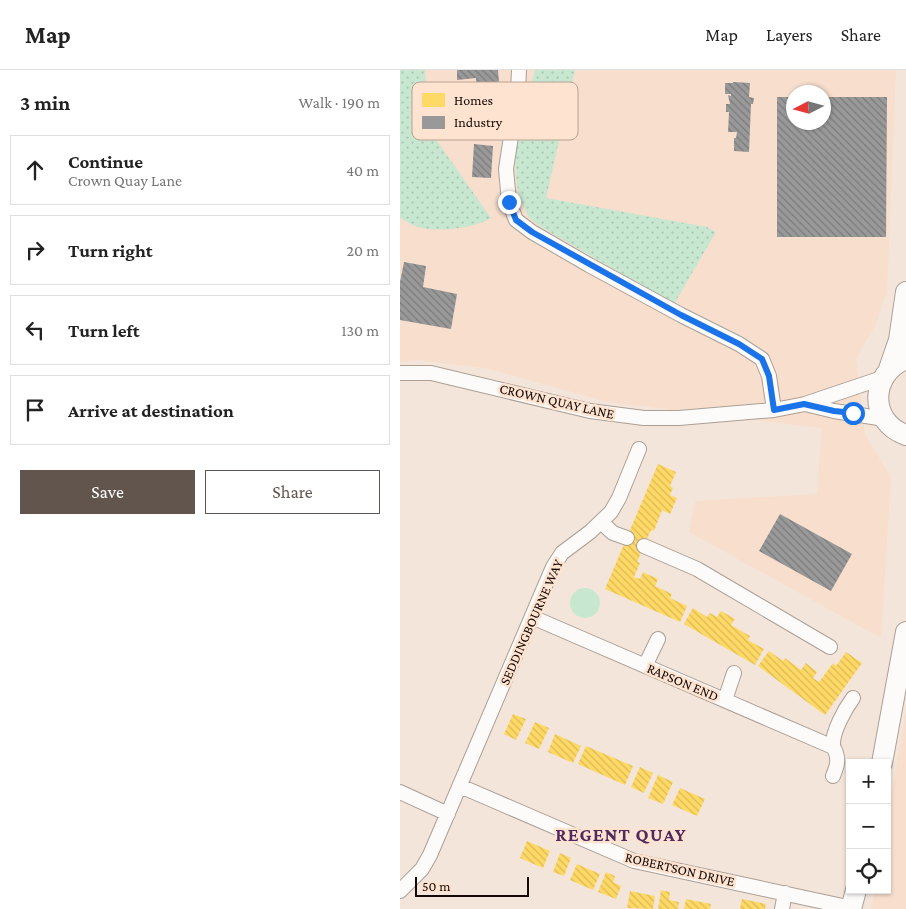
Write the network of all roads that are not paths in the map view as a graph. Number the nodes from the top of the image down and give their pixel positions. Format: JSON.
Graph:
{"nodes":[{"id":1,"x":510,"y":140,"type":"edge"},
{"id":2,"x":906,"y":292,"type":"edge"},
{"id":3,"x":892,"y":369,"type":"edge"},
{"id":4,"x":400,"y":373,"type":"edge"},
{"id":5,"x":804,"y":404,"type":"junction"},
{"id":6,"x":774,"y":410,"type":"junction"},
{"id":7,"x":885,"y":419,"type":"junction"},
{"id":8,"x":904,"y":439,"type":"edge"},
{"id":9,"x":639,"y":449,"type":"dead end"},
{"id":10,"x":601,"y":522,"type":"junction"},
{"id":11,"x":626,"y":538,"type":"dead end"},
{"id":12,"x":644,"y":546,"type":"dead end"},
{"id":13,"x":532,"y":617,"type":"junction"},
{"id":14,"x":906,"y":632,"type":"edge"},
{"id":15,"x":658,"y":639,"type":"dead end"},
{"id":16,"x":830,"y":647,"type":"dead end"},
{"id":17,"x":645,"y":666,"type":"junction"},
{"id":18,"x":734,"y":673,"type":"dead end"},
{"id":19,"x":853,"y":698,"type":"dead end"},
{"id":20,"x":725,"y":700,"type":"junction"},
{"id":21,"x":834,"y":747,"type":"junction"},
{"id":22,"x":883,"y":759,"type":"edge"},
{"id":23,"x":833,"y":776,"type":"dead end"},
{"id":24,"x":460,"y":786,"type":"junction"},
{"id":25,"x":400,"y":792,"type":"edge"},
{"id":26,"x":448,"y":814,"type":"junction"},
{"id":27,"x":400,"y":891,"type":"edge"},
{"id":28,"x":785,"y":893,"type":"junction"},
{"id":29,"x":853,"y":902,"type":"edge"},
{"id":30,"x":782,"y":909,"type":"edge"}],
"edges":[{"from":1,"to":6,"type":"street"},
{"from":2,"to":3,"type":"main road"},
{"from":3,"to":5,"type":"street","name":"CROWN QUAY LANE"},
{"from":3,"to":7,"type":"main road"},
{"from":4,"to":6,"type":"street","name":"CROWN QUAY LANE"},
{"from":5,"to":6,"type":"street","name":"CROWN QUAY LANE"},
{"from":5,"to":7,"type":"street","name":"CROWN QUAY LANE"},
{"from":7,"to":8,"type":"main road"},
{"from":9,"to":10,"type":"street","name":"SEDDINGBOURNE WAY"},
{"from":10,"to":11,"type":"street"},
{"from":10,"to":13,"type":"street","name":"SEDDINGBOURNE WAY"},
{"from":12,"to":16,"type":"street"},
{"from":13,"to":17,"type":"street","name":"RAPSON END"},
{"from":13,"to":24,"type":"street","name":"SEDDINGBOURNE WAY"},
{"from":14,"to":22,"type":"main road"},
{"from":15,"to":17,"type":"street"},
{"from":17,"to":20,"type":"street","name":"RAPSON END"},
{"from":18,"to":20,"type":"street"},
{"from":19,"to":21,"type":"street"},
{"from":20,"to":21,"type":"street","name":"RAPSON END"},
{"from":21,"to":23,"type":"street"},
{"from":24,"to":26,"type":"street","name":"SEDDINGBOURNE WAY"},
{"from":24,"to":28,"type":"street","name":"ROBERTSON DRIVE"},
{"from":25,"to":26,"type":"street"},
{"from":26,"to":27,"type":"street","name":"SEDDINGBOURNE WAY"},
{"from":28,"to":29,"type":"street","name":"ROBERTSON DRIVE"},
{"from":28,"to":30,"type":"street"}]}
